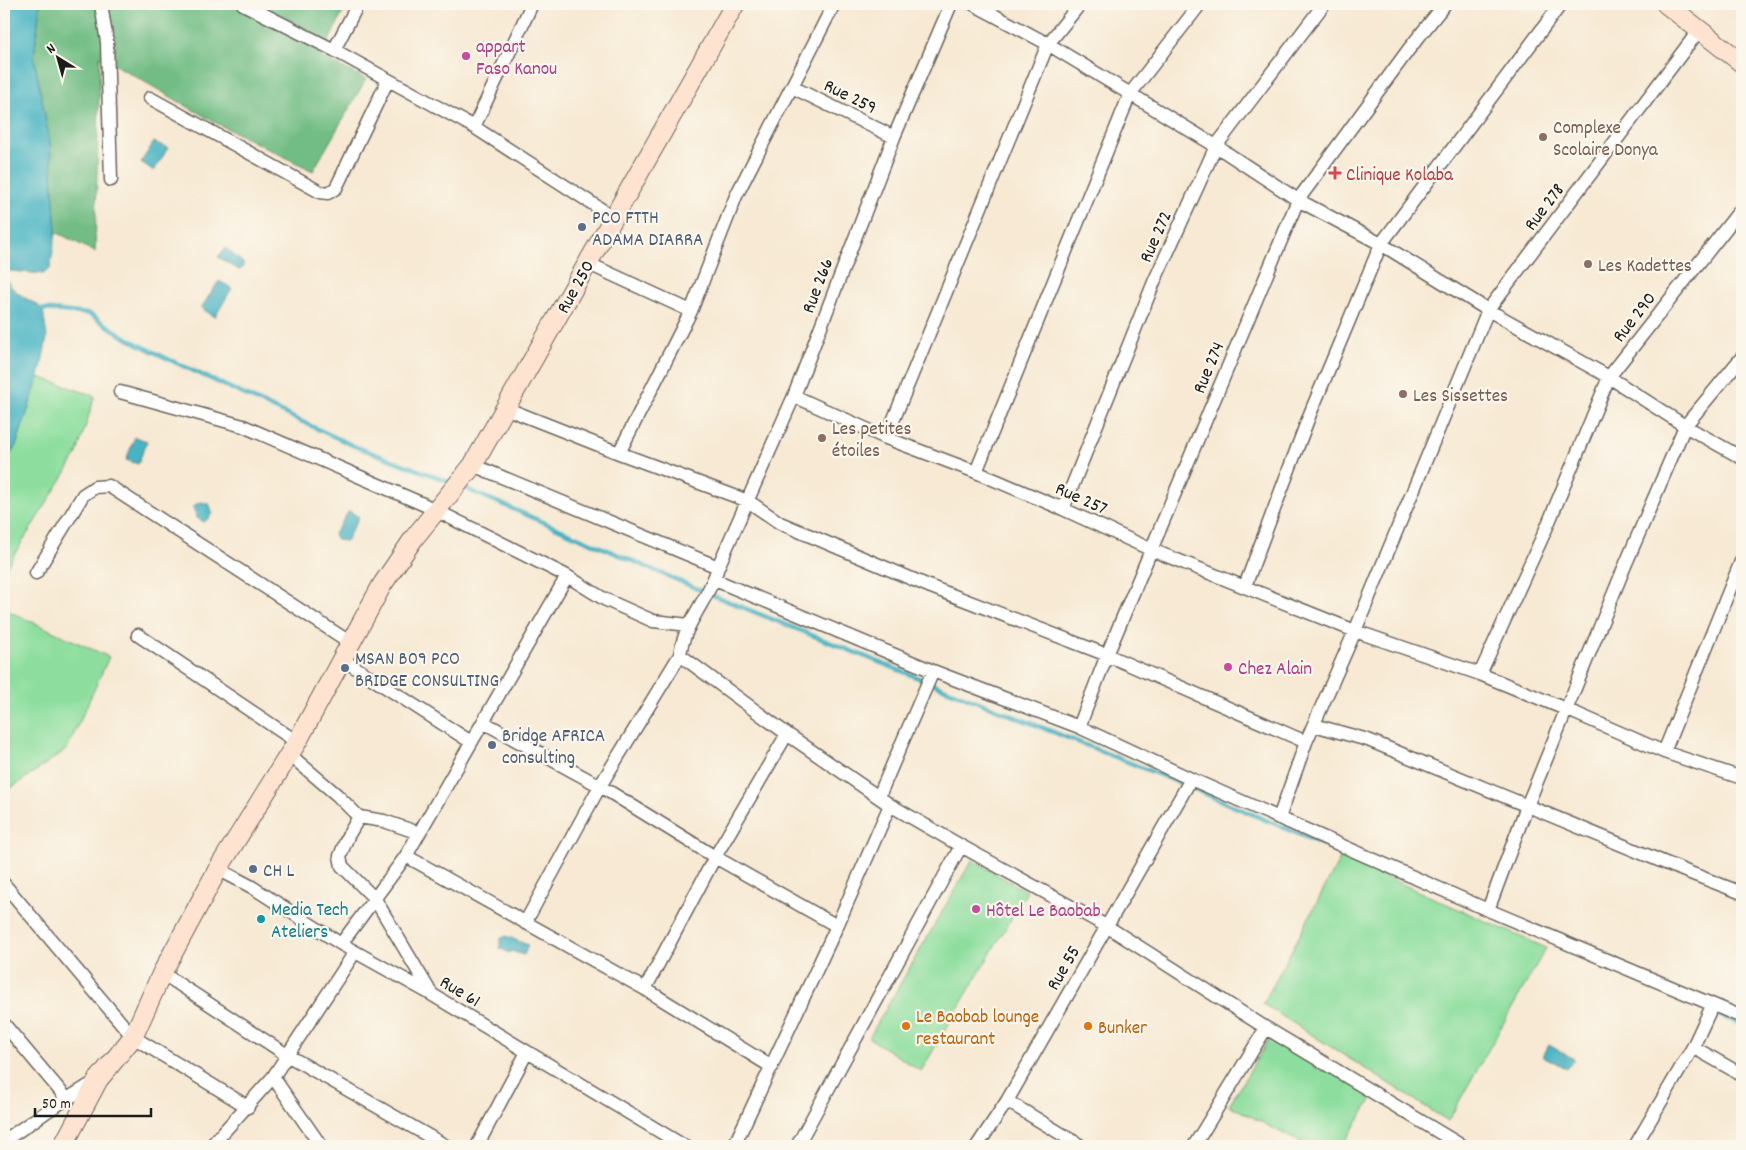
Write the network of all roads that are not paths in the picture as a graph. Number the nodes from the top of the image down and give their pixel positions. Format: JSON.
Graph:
{"nodes":[{"id":1,"x":101,"y":4,"type":"edge"},
{"id":2,"x":243,"y":4,"type":"edge"},
{"id":3,"x":358,"y":4,"type":"edge"},
{"id":4,"x":532,"y":4,"type":"edge"},
{"id":5,"x":736,"y":4,"type":"edge"},
{"id":6,"x":834,"y":4,"type":"edge"},
{"id":7,"x":951,"y":4,"type":"edge"},
{"id":8,"x":972,"y":4,"type":"edge"},
{"id":9,"x":1080,"y":4,"type":"edge"},
{"id":10,"x":1200,"y":4,"type":"edge"},
{"id":11,"x":1324,"y":4,"type":"edge"},
{"id":12,"x":1445,"y":4,"type":"edge"},
{"id":13,"x":1561,"y":4,"type":"edge"},
{"id":14,"x":1666,"y":4,"type":"edge"},
{"id":15,"x":1700,"y":29,"type":"junction"},
{"id":16,"x":1048,"y":44,"type":"junction"},
{"id":17,"x":334,"y":50,"type":"junction"},
{"id":18,"x":1742,"y":63,"type":"edge"},
{"id":19,"x":388,"y":80,"type":"junction"},
{"id":20,"x":792,"y":87,"type":"junction"},
{"id":21,"x":1130,"y":94,"type":"junction"},
{"id":22,"x":150,"y":98,"type":"dead end"},
{"id":23,"x":474,"y":127,"type":"junction"},
{"id":24,"x":894,"y":137,"type":"junction"},
{"id":25,"x":1216,"y":146,"type":"junction"},
{"id":26,"x":111,"y":180,"type":"dead end"},
{"id":27,"x":1298,"y":200,"type":"junction"},
{"id":28,"x":1742,"y":208,"type":"edge"},
{"id":29,"x":613,"y":218,"type":"junction"},
{"id":30,"x":1381,"y":244,"type":"junction"},
{"id":31,"x":587,"y":263,"type":"junction"},
{"id":32,"x":1488,"y":310,"type":"junction"},
{"id":33,"x":691,"y":311,"type":"junction"},
{"id":34,"x":1742,"y":357,"type":"edge"},
{"id":35,"x":1609,"y":377,"type":"junction"},
{"id":36,"x":120,"y":392,"type":"dead end"},
{"id":37,"x":794,"y":396,"type":"junction"},
{"id":38,"x":506,"y":408,"type":"junction"},
{"id":39,"x":1685,"y":426,"type":"junction"},
{"id":40,"x":886,"y":438,"type":"junction"},
{"id":41,"x":619,"y":453,"type":"junction"},
{"id":42,"x":1742,"y":458,"type":"edge"},
{"id":43,"x":474,"y":465,"type":"junction"},
{"id":44,"x":976,"y":472,"type":"junction"},
{"id":45,"x":748,"y":501,"type":"junction"},
{"id":46,"x":1063,"y":509,"type":"junction"},
{"id":47,"x":435,"y":510,"type":"junction"},
{"id":48,"x":1152,"y":550,"type":"junction"},
{"id":49,"x":1742,"y":559,"type":"edge"},
{"id":50,"x":36,"y":573,"type":"dead end"},
{"id":51,"x":716,"y":574,"type":"junction"},
{"id":52,"x":567,"y":576,"type":"junction"},
{"id":53,"x":1245,"y":586,"type":"junction"},
{"id":54,"x":689,"y":625,"type":"junction"},
{"id":55,"x":1355,"y":631,"type":"junction"},
{"id":56,"x":138,"y":635,"type":"dead end"},
{"id":57,"x":346,"y":651,"type":"junction"},
{"id":58,"x":680,"y":655,"type":"junction"},
{"id":59,"x":1107,"y":655,"type":"junction"},
{"id":60,"x":933,"y":671,"type":"junction"},
{"id":61,"x":1480,"y":674,"type":"junction"},
{"id":62,"x":1568,"y":710,"type":"junction"},
{"id":63,"x":483,"y":722,"type":"junction"},
{"id":64,"x":1314,"y":725,"type":"junction"},
{"id":65,"x":1079,"y":727,"type":"junction"},
{"id":66,"x":786,"y":734,"type":"junction"},
{"id":67,"x":471,"y":742,"type":"junction"},
{"id":68,"x":1306,"y":742,"type":"junction"},
{"id":69,"x":293,"y":748,"type":"junction"},
{"id":70,"x":1664,"y":752,"type":"junction"},
{"id":71,"x":1742,"y":778,"type":"edge"},
{"id":72,"x":1191,"y":779,"type":"junction"},
{"id":73,"x":600,"y":786,"type":"junction"},
{"id":74,"x":879,"y":796,"type":"junction"},
{"id":75,"x":890,"y":805,"type":"junction"},
{"id":76,"x":1527,"y":806,"type":"junction"},
{"id":77,"x":359,"y":817,"type":"junction"},
{"id":78,"x":1279,"y":818,"type":"junction"},
{"id":79,"x":419,"y":833,"type":"junction"},
{"id":80,"x":961,"y":846,"type":"junction"},
{"id":81,"x":406,"y":856,"type":"junction"},
{"id":82,"x":715,"y":857,"type":"junction"},
{"id":83,"x":218,"y":869,"type":"junction"},
{"id":84,"x":4,"y":884,"type":"edge"},
{"id":85,"x":1742,"y":893,"type":"edge"},
{"id":86,"x":375,"y":899,"type":"junction"},
{"id":87,"x":1488,"y":910,"type":"junction"},
{"id":88,"x":525,"y":923,"type":"junction"},
{"id":89,"x":837,"y":926,"type":"junction"},
{"id":90,"x":1108,"y":927,"type":"junction"},
{"id":91,"x":342,"y":944,"type":"junction"},
{"id":92,"x":355,"y":952,"type":"junction"},
{"id":93,"x":162,"y":973,"type":"junction"},
{"id":94,"x":645,"y":989,"type":"junction"},
{"id":95,"x":431,"y":994,"type":"junction"},
{"id":96,"x":1712,"y":1006,"type":"junction"},
{"id":97,"x":1742,"y":1017,"type":"edge"},
{"id":98,"x":4,"y":1024,"type":"edge"},
{"id":99,"x":1266,"y":1028,"type":"junction"},
{"id":100,"x":133,"y":1037,"type":"junction"},
{"id":101,"x":1693,"y":1047,"type":"junction"},
{"id":102,"x":527,"y":1052,"type":"junction"},
{"id":103,"x":287,"y":1054,"type":"junction"},
{"id":104,"x":772,"y":1067,"type":"junction"},
{"id":105,"x":1742,"y":1076,"type":"edge"},
{"id":106,"x":273,"y":1077,"type":"junction"},
{"id":107,"x":98,"y":1080,"type":"junction"},
{"id":108,"x":67,"y":1099,"type":"junction"},
{"id":109,"x":1007,"y":1101,"type":"junction"},
{"id":110,"x":248,"y":1107,"type":"junction"},
{"id":111,"x":4,"y":1141,"type":"edge"},
{"id":112,"x":62,"y":1146,"type":"edge"},
{"id":113,"x":212,"y":1146,"type":"edge"},
{"id":114,"x":322,"y":1146,"type":"edge"},
{"id":115,"x":446,"y":1146,"type":"edge"},
{"id":116,"x":477,"y":1146,"type":"edge"},
{"id":117,"x":684,"y":1146,"type":"edge"},
{"id":118,"x":734,"y":1146,"type":"edge"},
{"id":119,"x":797,"y":1146,"type":"edge"},
{"id":120,"x":977,"y":1146,"type":"edge"},
{"id":121,"x":1081,"y":1146,"type":"edge"},
{"id":122,"x":1194,"y":1146,"type":"edge"},
{"id":123,"x":1462,"y":1146,"type":"edge"},
{"id":124,"x":1635,"y":1146,"type":"edge"}],
"edges":[{"from":1,"to":26,"type":"street"},
{"from":2,"to":17,"type":"street"},
{"from":3,"to":17,"type":"street"},
{"from":4,"to":23,"type":"street"},
{"from":5,"to":29,"type":"street","name":"Rue 250"},
{"from":6,"to":20,"type":"street"},
{"from":7,"to":24,"type":"street","name":"Rue 266"},
{"from":8,"to":16,"type":"street"},
{"from":9,"to":16,"type":"street"},
{"from":10,"to":21,"type":"street"},
{"from":11,"to":25,"type":"street","name":"Rue 272"},
{"from":12,"to":27,"type":"street","name":"Rue 274"},
{"from":13,"to":30,"type":"street"},
{"from":14,"to":15,"type":"street"},
{"from":15,"to":18,"type":"street"},
{"from":15,"to":32,"type":"street","name":"Rue 278"},
{"from":16,"to":21,"type":"street"},
{"from":16,"to":40,"type":"street"},
{"from":17,"to":19,"type":"street"},
{"from":19,"to":22,"type":"street"},
{"from":19,"to":23,"type":"street"},
{"from":20,"to":24,"type":"street","name":"Rue 259"},
{"from":20,"to":33,"type":"street"},
{"from":21,"to":25,"type":"street"},
{"from":21,"to":44,"type":"street"},
{"from":23,"to":29,"type":"street"},
{"from":24,"to":37,"type":"street","name":"Rue 266"},
{"from":25,"to":27,"type":"street"},
{"from":25,"to":46,"type":"street","name":"Rue 272"},
{"from":27,"to":30,"type":"street"},
{"from":27,"to":48,"type":"street","name":"Rue 274"},
{"from":28,"to":35,"type":"street","name":"Rue 290"},
{"from":29,"to":31,"type":"street","name":"Rue 250"},
{"from":30,"to":32,"type":"street"},
{"from":30,"to":53,"type":"street"},
{"from":31,"to":33,"type":"street"},
{"from":31,"to":38,"type":"street","name":"Rue 250"},
{"from":32,"to":35,"type":"street"},
{"from":32,"to":55,"type":"street","name":"Rue 278"},
{"from":33,"to":41,"type":"street"},
{"from":34,"to":39,"type":"street"},
{"from":35,"to":39,"type":"street"},
{"from":35,"to":61,"type":"street","name":"Rue 290"},
{"from":36,"to":47,"type":"street"},
{"from":37,"to":40,"type":"street","name":"Rue 257"},
{"from":37,"to":45,"type":"street","name":"Rue 266"},
{"from":38,"to":41,"type":"street"},
{"from":38,"to":43,"type":"street","name":"Rue 250"},
{"from":39,"to":42,"type":"street"},
{"from":39,"to":62,"type":"street"},
{"from":40,"to":44,"type":"street","name":"Rue 257"},
{"from":41,"to":45,"type":"street"},
{"from":43,"to":47,"type":"street","name":"Rue 250"},
{"from":43,"to":51,"type":"street"},
{"from":44,"to":46,"type":"street","name":"Rue 257"},
{"from":45,"to":51,"type":"street","name":"Rue 266"},
{"from":45,"to":59,"type":"street"},
{"from":46,"to":48,"type":"street","name":"Rue 257"},
{"from":47,"to":52,"type":"street"},
{"from":47,"to":57,"type":"street","name":"Rue 250"},
{"from":48,"to":53,"type":"street","name":"Rue 257"},
{"from":48,"to":59,"type":"street","name":"Rue 274"},
{"from":49,"to":70,"type":"street"},
{"from":50,"to":57,"type":"street"},
{"from":51,"to":54,"type":"street","name":"Rue 266"},
{"from":51,"to":60,"type":"street"},
{"from":52,"to":54,"type":"street"},
{"from":52,"to":63,"type":"street"},
{"from":53,"to":55,"type":"street","name":"Rue 257"},
{"from":54,"to":58,"type":"street","name":"Rue 266"},
{"from":55,"to":61,"type":"street","name":"Rue 257"},
{"from":55,"to":64,"type":"street","name":"Rue 278"},
{"from":56,"to":69,"type":"street"},
{"from":57,"to":67,"type":"street"},
{"from":57,"to":69,"type":"street","name":"Rue 250"},
{"from":58,"to":66,"type":"street"},
{"from":58,"to":73,"type":"street","name":"Rue 266"},
{"from":59,"to":65,"type":"street","name":"Rue 274"},
{"from":59,"to":68,"type":"street"},
{"from":60,"to":65,"type":"street"},
{"from":60,"to":74,"type":"street"},
{"from":61,"to":62,"type":"street","name":"Rue 257"},
{"from":62,"to":70,"type":"street","name":"Rue 257"},
{"from":62,"to":76,"type":"street"},
{"from":63,"to":67,"type":"street"},
{"from":63,"to":73,"type":"street"},
{"from":64,"to":68,"type":"street","name":"Rue 278"},
{"from":64,"to":76,"type":"street"},
{"from":65,"to":72,"type":"street"},
{"from":66,"to":74,"type":"street"},
{"from":66,"to":82,"type":"street"},
{"from":67,"to":79,"type":"street"},
{"from":68,"to":78,"type":"street","name":"Rue 278"},
{"from":69,"to":77,"type":"street"},
{"from":69,"to":83,"type":"street","name":"Rue 250"},
{"from":70,"to":71,"type":"street","name":"Rue 257"},
{"from":72,"to":78,"type":"street"},
{"from":72,"to":90,"type":"street","name":"Rue 55"},
{"from":73,"to":82,"type":"street"},
{"from":73,"to":88,"type":"street","name":"Rue 266"},
{"from":74,"to":75,"type":"street"},
{"from":75,"to":80,"type":"street"},
{"from":75,"to":89,"type":"street"},
{"from":76,"to":85,"type":"street"},
{"from":76,"to":87,"type":"street"},
{"from":77,"to":79,"type":"street"},
{"from":77,"to":86,"type":"street"},
{"from":78,"to":87,"type":"street"},
{"from":79,"to":81,"type":"street"},
{"from":80,"to":90,"type":"street"},
{"from":80,"to":119,"type":"street"},
{"from":81,"to":86,"type":"street"},
{"from":81,"to":88,"type":"street"},
{"from":82,"to":89,"type":"street"},
{"from":82,"to":94,"type":"street"},
{"from":83,"to":91,"type":"street","name":"Rue 61"},
{"from":83,"to":93,"type":"street","name":"Rue 250"},
{"from":84,"to":100,"type":"street"},
{"from":86,"to":91,"type":"street"},
{"from":86,"to":95,"type":"street"},
{"from":87,"to":96,"type":"street"},
{"from":88,"to":94,"type":"street"},
{"from":89,"to":104,"type":"street"},
{"from":90,"to":99,"type":"street"},
{"from":90,"to":109,"type":"street","name":"Rue 55"},
{"from":91,"to":92,"type":"street","name":"Rue 61"},
{"from":92,"to":95,"type":"street","name":"Rue 61"},
{"from":92,"to":103,"type":"street"},
{"from":93,"to":100,"type":"street","name":"Rue 250"},
{"from":93,"to":103,"type":"street"},
{"from":94,"to":104,"type":"street"},
{"from":95,"to":102,"type":"street","name":"Rue 61"},
{"from":96,"to":97,"type":"street"},
{"from":96,"to":101,"type":"street"},
{"from":98,"to":108,"type":"street"},
{"from":99,"to":122,"type":"street"},
{"from":99,"to":123,"type":"street"},
{"from":100,"to":107,"type":"street","name":"Rue 250"},
{"from":100,"to":110,"type":"street"},
{"from":101,"to":105,"type":"street"},
{"from":101,"to":124,"type":"street"},
{"from":102,"to":116,"type":"street"},
{"from":102,"to":117,"type":"street","name":"Rue 61"},
{"from":103,"to":106,"type":"street"},
{"from":103,"to":115,"type":"street"},
{"from":104,"to":118,"type":"street"},
{"from":106,"to":110,"type":"street"},
{"from":106,"to":114,"type":"street"},
{"from":107,"to":108,"type":"street"},
{"from":107,"to":112,"type":"street","name":"Rue 250"},
{"from":108,"to":111,"type":"street"},
{"from":109,"to":120,"type":"street","name":"Rue 55"},
{"from":109,"to":121,"type":"street"},
{"from":110,"to":113,"type":"street"}]}
